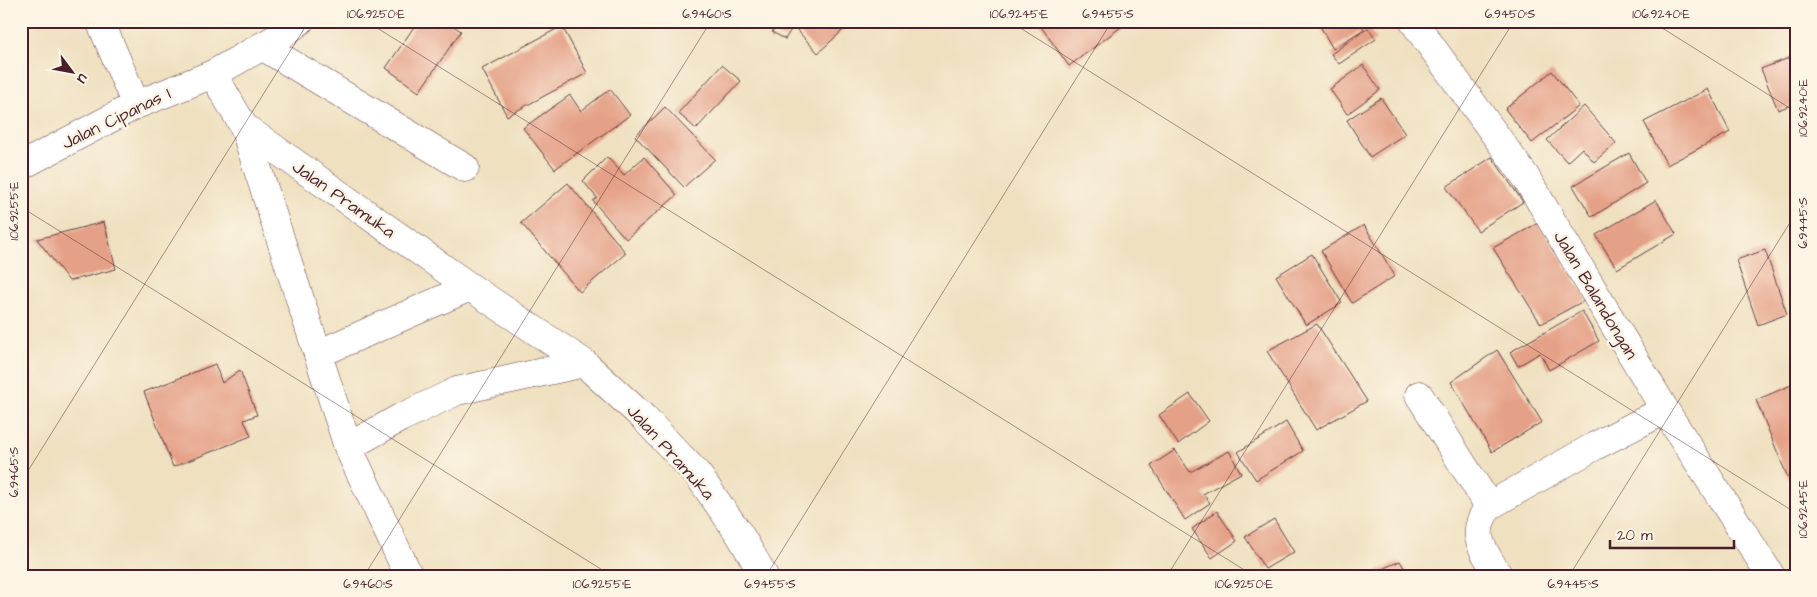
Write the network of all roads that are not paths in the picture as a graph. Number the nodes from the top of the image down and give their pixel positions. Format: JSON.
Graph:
{"nodes":[{"id":1,"x":100,"y":21,"type":"edge"},
{"id":2,"x":300,"y":21,"type":"edge"},
{"id":3,"x":1413,"y":21,"type":"edge"},
{"id":4,"x":262,"y":46,"type":"junction"},
{"id":5,"x":213,"y":74,"type":"junction"},
{"id":6,"x":136,"y":105,"type":"junction"},
{"id":7,"x":244,"y":127,"type":"junction"},
{"id":8,"x":21,"y":166,"type":"edge"},
{"id":9,"x":465,"y":168,"type":"dead end"},
{"id":10,"x":470,"y":287,"type":"junction"},
{"id":11,"x":318,"y":354,"type":"junction"},
{"id":12,"x":584,"y":363,"type":"junction"},
{"id":13,"x":1419,"y":395,"type":"dead end"},
{"id":14,"x":1665,"y":410,"type":"junction"},
{"id":15,"x":348,"y":447,"type":"junction"},
{"id":16,"x":1490,"y":506,"type":"junction"},
{"id":17,"x":409,"y":576,"type":"edge"},
{"id":18,"x":764,"y":576,"type":"edge"},
{"id":19,"x":1499,"y":576,"type":"edge"},
{"id":20,"x":1771,"y":576,"type":"edge"}],
"edges":[{"from":1,"to":6,"type":"street"},
{"from":2,"to":4,"type":"street","name":"Jalan Cipanas 1"},
{"from":3,"to":14,"type":"street","name":"Jalan Balandongan"},
{"from":4,"to":5,"type":"street","name":"Jalan Cipanas 1"},
{"from":4,"to":9,"type":"street"},
{"from":5,"to":6,"type":"street","name":"Jalan Cipanas 1"},
{"from":5,"to":7,"type":"street","name":"Jalan Pramuka"},
{"from":6,"to":8,"type":"street","name":"Jalan Cipanas 1"},
{"from":7,"to":10,"type":"street","name":"Jalan Pramuka"},
{"from":7,"to":11,"type":"street","name":"Jalan Pramuka"},
{"from":10,"to":11,"type":"street"},
{"from":10,"to":12,"type":"street","name":"Jalan Pramuka"},
{"from":11,"to":15,"type":"street","name":"Jalan Pramuka"},
{"from":12,"to":15,"type":"street"},
{"from":12,"to":18,"type":"street","name":"Jalan Pramuka"},
{"from":13,"to":16,"type":"street"},
{"from":14,"to":16,"type":"street"},
{"from":14,"to":20,"type":"street","name":"Jalan Balandongan"},
{"from":15,"to":17,"type":"street","name":"Jalan Pramuka"},
{"from":16,"to":19,"type":"street"}]}
